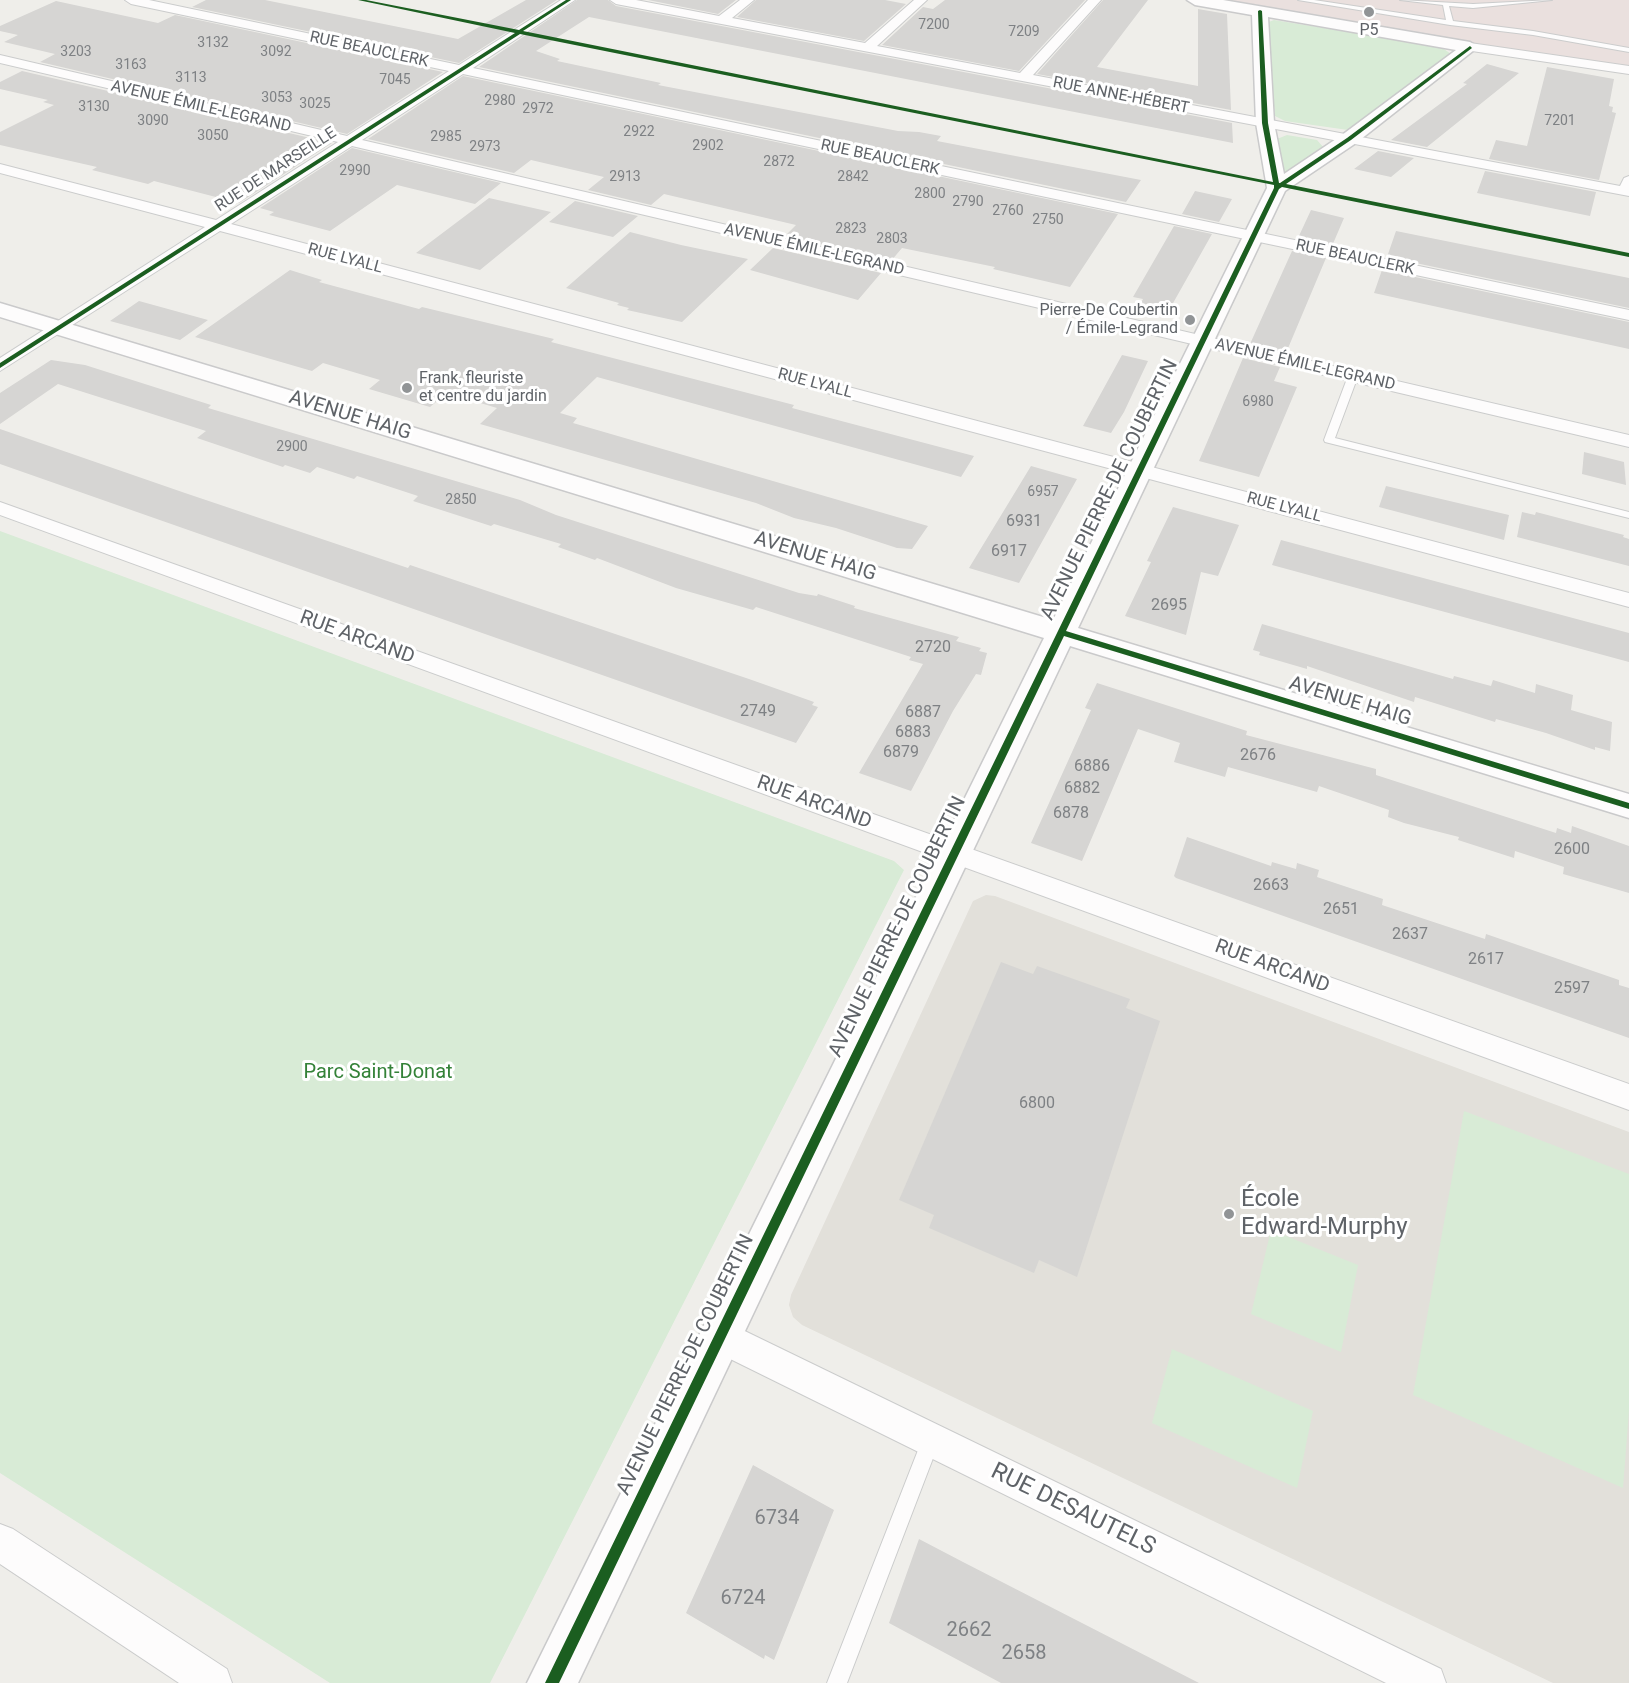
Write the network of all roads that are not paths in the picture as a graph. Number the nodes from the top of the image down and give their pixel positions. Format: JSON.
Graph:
{"nodes":[{"id":1,"x":131,"y":0,"type":"edge"},
{"id":2,"x":569,"y":0,"type":"edge"},
{"id":3,"x":616,"y":0,"type":"edge"},
{"id":4,"x":748,"y":0,"type":"edge"},
{"id":5,"x":921,"y":0,"type":"edge"},
{"id":6,"x":1095,"y":0,"type":"edge"},
{"id":7,"x":1195,"y":0,"type":"edge"},
{"id":8,"x":1301,"y":0,"type":"edge"},
{"id":9,"x":1403,"y":0,"type":"edge"},
{"id":10,"x":1546,"y":0,"type":"edge"},
{"id":11,"x":1446,"y":5,"type":"junction"},
{"id":12,"x":1260,"y":11,"type":"junction"},
{"id":13,"x":721,"y":20,"type":"junction"},
{"id":14,"x":1450,"y":23,"type":"junction"},
{"id":15,"x":1470,"y":47,"type":"junction"},
{"id":16,"x":867,"y":48,"type":"junction"},
{"id":17,"x":1629,"y":50,"type":"edge"},
{"id":18,"x":0,"y":59,"type":"edge"},
{"id":19,"x":460,"y":70,"type":"junction"},
{"id":20,"x":1629,"y":70,"type":"edge"},
{"id":21,"x":1024,"y":77,"type":"junction"},
{"id":22,"x":1265,"y":123,"type":"junction"},
{"id":23,"x":1349,"y":140,"type":"junction"},
{"id":24,"x":348,"y":142,"type":"junction"},
{"id":25,"x":0,"y":168,"type":"edge"},
{"id":26,"x":1628,"y":187,"type":"edge"},
{"id":27,"x":1277,"y":188,"type":"junction"},
{"id":28,"x":219,"y":226,"type":"junction"},
{"id":29,"x":1253,"y":236,"type":"junction"},
{"id":30,"x":0,"y":310,"type":"edge"},
{"id":31,"x":1629,"y":315,"type":"edge"},
{"id":32,"x":60,"y":328,"type":"junction"},
{"id":33,"x":1203,"y":341,"type":"junction"},
{"id":34,"x":0,"y":366,"type":"edge"},
{"id":35,"x":1353,"y":376,"type":"junction"},
{"id":36,"x":1629,"y":441,"type":"edge"},
{"id":37,"x":1139,"y":470,"type":"junction"},
{"id":38,"x":0,"y":508,"type":"edge"},
{"id":39,"x":1629,"y":515,"type":"edge"},
{"id":40,"x":1629,"y":600,"type":"edge"},
{"id":41,"x":1061,"y":632,"type":"junction"},
{"id":42,"x":1629,"y":806,"type":"edge"},
{"id":43,"x":954,"y":853,"type":"junction"},
{"id":44,"x":1629,"y":1096,"type":"edge"},
{"id":45,"x":720,"y":1336,"type":"junction"},
{"id":46,"x":931,"y":1440,"type":"junction"},
{"id":47,"x":0,"y":1542,"type":"edge"},
{"id":48,"x":213,"y":1683,"type":"edge"},
{"id":49,"x":552,"y":1683,"type":"edge"},
{"id":50,"x":837,"y":1683,"type":"edge"},
{"id":51,"x":1427,"y":1683,"type":"edge"}],
"edges":[{"from":1,"to":19,"type":"street","name":"RUE BEAUCLERK"},
{"from":2,"to":19,"type":"street","name":"RUE DE MARSEILLE"},
{"from":3,"to":13,"type":"street","name":"RUE ANNE-HÉBERT"},
{"from":4,"to":13,"type":"street"},
{"from":5,"to":16,"type":"street"},
{"from":6,"to":21,"type":"street"},
{"from":7,"to":12,"type":"street"},
{"from":8,"to":14,"type":"lane"},
{"from":9,"to":11,"type":"lane"},
{"from":10,"to":11,"type":"lane"},
{"from":11,"to":14,"type":"lane"},
{"from":12,"to":15,"type":"street"},
{"from":12,"to":22,"type":"street"},
{"from":13,"to":16,"type":"street","name":"RUE ANNE-HÉBERT"},
{"from":14,"to":17,"type":"lane"},
{"from":15,"to":20,"type":"street"},
{"from":15,"to":23,"type":"street","name":"AVENUE PIERRE-DE COUBERTIN"},
{"from":16,"to":21,"type":"street","name":"RUE ANNE-HÉBERT"},
{"from":18,"to":24,"type":"street","name":"AVENUE ÉMILE-LEGRAND"},
{"from":19,"to":24,"type":"street","name":"RUE DE MARSEILLE"},
{"from":19,"to":29,"type":"street","name":"RUE BEAUCLERK"},
{"from":21,"to":22,"type":"street","name":"RUE ANNE-HÉBERT"},
{"from":22,"to":23,"type":"street","name":"RUE ANNE-HÉBERT"},
{"from":22,"to":27,"type":"street"},
{"from":23,"to":26,"type":"street","name":"RUE ANNE-HÉBERT"},
{"from":23,"to":27,"type":"street","name":"AVENUE PIERRE-DE COUBERTIN"},
{"from":24,"to":28,"type":"street","name":"RUE DE MARSEILLE"},
{"from":24,"to":33,"type":"street","name":"AVENUE ÉMILE-LEGRAND"},
{"from":25,"to":28,"type":"street","name":"RUE LYALL"},
{"from":27,"to":29,"type":"street","name":"AVENUE PIERRE-DE COUBERTIN"},
{"from":28,"to":32,"type":"street","name":"RUE DE MARSEILLE"},
{"from":28,"to":37,"type":"street","name":"RUE LYALL"},
{"from":29,"to":31,"type":"street","name":"RUE BEAUCLERK"},
{"from":29,"to":33,"type":"street","name":"AVENUE PIERRE-DE COUBERTIN"},
{"from":30,"to":32,"type":"street","name":"AVENUE HAIG"},
{"from":32,"to":34,"type":"street","name":"RUE DE MARSEILLE"},
{"from":32,"to":41,"type":"street","name":"AVENUE HAIG"},
{"from":33,"to":35,"type":"street","name":"AVENUE ÉMILE-LEGRAND"},
{"from":33,"to":37,"type":"street","name":"AVENUE PIERRE-DE COUBERTIN"},
{"from":35,"to":36,"type":"street","name":"AVENUE ÉMILE-LEGRAND"},
{"from":35,"to":39,"type":"lane"},
{"from":37,"to":40,"type":"street","name":"RUE LYALL"},
{"from":37,"to":41,"type":"street","name":"AVENUE PIERRE-DE COUBERTIN"},
{"from":38,"to":43,"type":"street","name":"RUE ARCAND"},
{"from":41,"to":42,"type":"street","name":"AVENUE HAIG"},
{"from":41,"to":43,"type":"street","name":"AVENUE PIERRE-DE COUBERTIN"},
{"from":43,"to":44,"type":"street","name":"RUE ARCAND"},
{"from":43,"to":45,"type":"street","name":"AVENUE PIERRE-DE COUBERTIN"},
{"from":45,"to":46,"type":"street","name":"RUE DESAUTELS"},
{"from":45,"to":49,"type":"street","name":"AVENUE PIERRE-DE COUBERTIN"},
{"from":46,"to":50,"type":"lane"},
{"from":46,"to":51,"type":"street","name":"RUE DESAUTELS"},
{"from":47,"to":48,"type":"street"}]}
